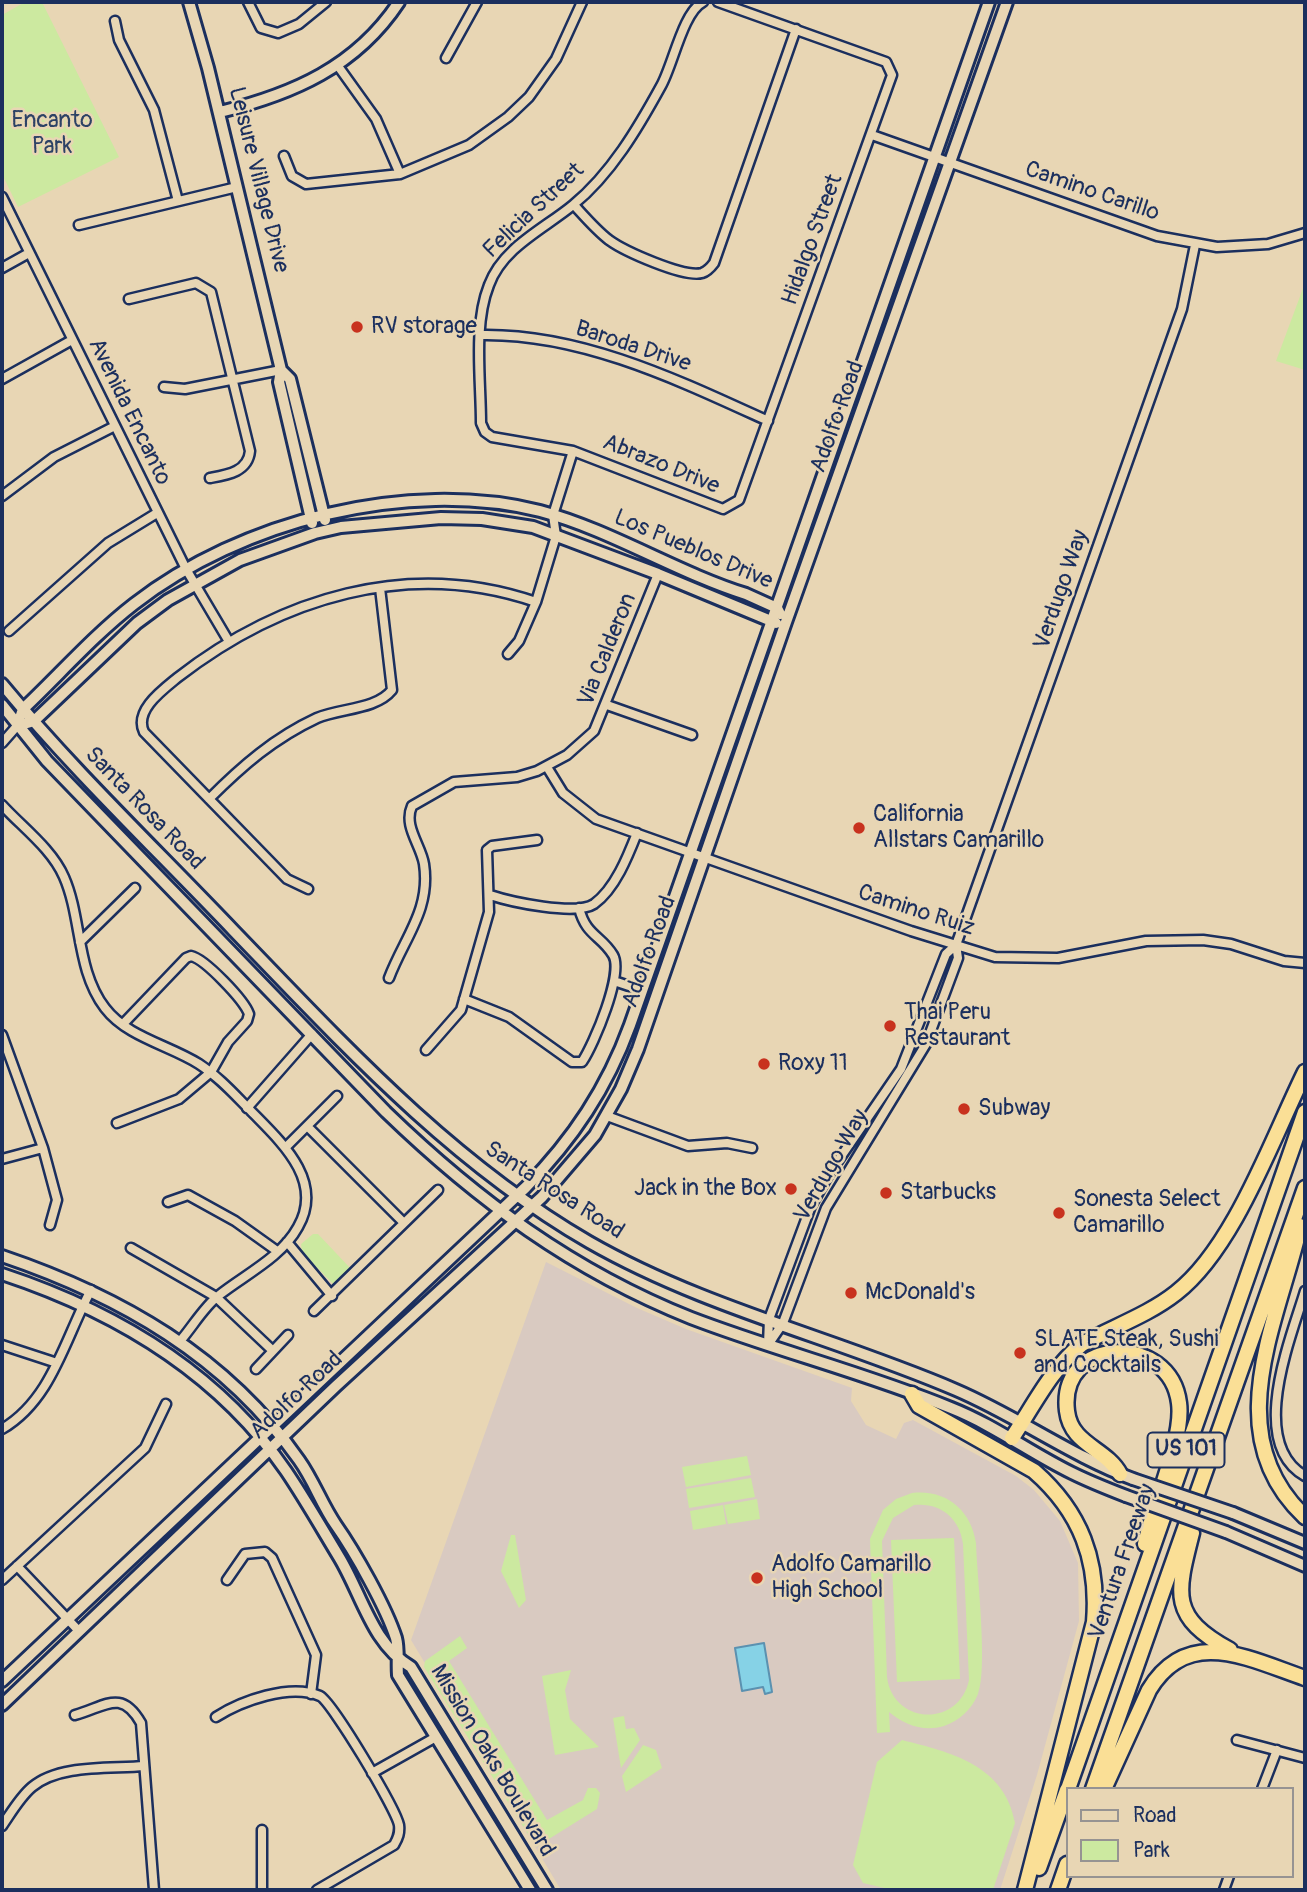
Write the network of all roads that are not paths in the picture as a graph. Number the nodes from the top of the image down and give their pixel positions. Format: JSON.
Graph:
{"nodes":[{"id":1,"x":189,"y":2,"type":"edge"},
{"id":2,"x":248,"y":2,"type":"edge"},
{"id":3,"x":326,"y":2,"type":"edge"},
{"id":4,"x":399,"y":2,"type":"edge"},
{"id":5,"x":477,"y":2,"type":"edge"},
{"id":6,"x":582,"y":2,"type":"edge"},
{"id":7,"x":702,"y":2,"type":"edge"},
{"id":8,"x":718,"y":2,"type":"edge"},
{"id":9,"x":989,"y":2,"type":"edge"},
{"id":10,"x":1007,"y":2,"type":"edge"},
{"id":11,"x":116,"y":21,"type":"dead end"},
{"id":12,"x":796,"y":29,"type":"junction"},
{"id":13,"x":446,"y":58,"type":"dead end"},
{"id":14,"x":338,"y":66,"type":"junction"},
{"id":15,"x":219,"y":112,"type":"junction"},
{"id":16,"x":872,"y":135,"type":"junction"},
{"id":17,"x":284,"y":156,"type":"dead end"},
{"id":18,"x":936,"y":159,"type":"junction"},
{"id":19,"x":950,"y":163,"type":"junction"},
{"id":20,"x":400,"y":174,"type":"junction"},
{"id":21,"x":237,"y":187,"type":"junction"},
{"id":22,"x":2,"y":197,"type":"edge"},
{"id":23,"x":178,"y":201,"type":"junction"},
{"id":24,"x":574,"y":205,"type":"junction"},
{"id":25,"x":79,"y":225,"type":"dead end"},
{"id":26,"x":1305,"y":233,"type":"edge"},
{"id":27,"x":1195,"y":245,"type":"junction"},
{"id":28,"x":29,"y":253,"type":"junction"},
{"id":29,"x":2,"y":268,"type":"edge"},
{"id":30,"x":129,"y":299,"type":"dead end"},
{"id":31,"x":481,"y":335,"type":"junction"},
{"id":32,"x":72,"y":340,"type":"junction"},
{"id":33,"x":281,"y":370,"type":"junction"},
{"id":34,"x":2,"y":379,"type":"edge"},
{"id":35,"x":233,"y":381,"type":"junction"},
{"id":36,"x":164,"y":387,"type":"dead end"},
{"id":37,"x":768,"y":421,"type":"junction"},
{"id":38,"x":115,"y":426,"type":"junction"},
{"id":39,"x":485,"y":432,"type":"joint"},
{"id":40,"x":573,"y":452,"type":"junction"},
{"id":41,"x":313,"y":466,"type":"junction"},
{"id":42,"x":299,"y":468,"type":"junction"},
{"id":43,"x":210,"y":478,"type":"dead end"},
{"id":44,"x":2,"y":496,"type":"edge"},
{"id":45,"x":158,"y":513,"type":"junction"},
{"id":46,"x":324,"y":514,"type":"junction"},
{"id":47,"x":311,"y":516,"type":"junction"},
{"id":48,"x":553,"y":516,"type":"junction"},
{"id":49,"x":327,"y":529,"type":"junction"},
{"id":50,"x":314,"y":533,"type":"junction"},
{"id":51,"x":556,"y":536,"type":"junction"},
{"id":52,"x":186,"y":569,"type":"junction"},
{"id":53,"x":658,"y":574,"type":"junction"},
{"id":54,"x":194,"y":584,"type":"junction"},
{"id":55,"x":380,"y":588,"type":"junction"},
{"id":56,"x":536,"y":602,"type":"junction"},
{"id":57,"x":777,"y":608,"type":"junction"},
{"id":58,"x":786,"y":622,"type":"junction"},
{"id":59,"x":772,"y":624,"type":"junction"},
{"id":60,"x":9,"y":631,"type":"dead end"},
{"id":61,"x":228,"y":640,"type":"junction"},
{"id":62,"x":508,"y":654,"type":"dead end"},
{"id":63,"x":2,"y":684,"type":"edge"},
{"id":64,"x":2,"y":705,"type":"edge"},
{"id":65,"x":607,"y":705,"type":"junction"},
{"id":66,"x":23,"y":709,"type":"junction"},
{"id":67,"x":34,"y":721,"type":"junction"},
{"id":68,"x":17,"y":726,"type":"junction"},
{"id":69,"x":692,"y":735,"type":"dead end"},
{"id":70,"x":2,"y":743,"type":"edge"},
{"id":71,"x":547,"y":767,"type":"junction"},
{"id":72,"x":209,"y":799,"type":"junction"},
{"id":73,"x":2,"y":805,"type":"edge"},
{"id":74,"x":637,"y":833,"type":"junction"},
{"id":75,"x":537,"y":841,"type":"dead end"},
{"id":76,"x":691,"y":852,"type":"junction"},
{"id":77,"x":705,"y":857,"type":"junction"},
{"id":78,"x":135,"y":888,"type":"dead end"},
{"id":79,"x":308,"y":889,"type":"dead end"},
{"id":80,"x":490,"y":895,"type":"junction"},
{"id":81,"x":579,"y":908,"type":"junction"},
{"id":82,"x":80,"y":942,"type":"junction"},
{"id":83,"x":956,"y":945,"type":"junction"},
{"id":84,"x":1305,"y":964,"type":"edge"},
{"id":85,"x":389,"y":978,"type":"dead end"},
{"id":86,"x":614,"y":981,"type":"junction"},
{"id":87,"x":642,"y":990,"type":"junction"},
{"id":88,"x":464,"y":999,"type":"junction"},
{"id":89,"x":123,"y":1024,"type":"junction"},
{"id":90,"x":312,"y":1034,"type":"junction"},
{"id":91,"x":2,"y":1035,"type":"edge"},
{"id":92,"x":426,"y":1050,"type":"dead end"},
{"id":93,"x":211,"y":1072,"type":"junction"},
{"id":94,"x":1305,"y":1072,"type":"edge"},
{"id":95,"x":337,"y":1096,"type":"dead end"},
{"id":96,"x":247,"y":1108,"type":"junction"},
{"id":97,"x":1305,"y":1112,"type":"edge"},
{"id":98,"x":607,"y":1116,"type":"junction"},
{"id":99,"x":117,"y":1123,"type":"dead end"},
{"id":100,"x":307,"y":1126,"type":"junction"},
{"id":101,"x":286,"y":1147,"type":"junction"},
{"id":102,"x":43,"y":1148,"type":"junction"},
{"id":103,"x":752,"y":1148,"type":"dead end"},
{"id":104,"x":2,"y":1158,"type":"edge"},
{"id":105,"x":1305,"y":1188,"type":"edge"},
{"id":106,"x":438,"y":1190,"type":"dead end"},
{"id":107,"x":516,"y":1195,"type":"junction"},
{"id":108,"x":168,"y":1202,"type":"dead end"},
{"id":109,"x":533,"y":1206,"type":"junction"},
{"id":110,"x":1305,"y":1206,"type":"edge"},
{"id":111,"x":498,"y":1212,"type":"junction"},
{"id":112,"x":404,"y":1223,"type":"junction"},
{"id":113,"x":514,"y":1223,"type":"junction"},
{"id":114,"x":50,"y":1225,"type":"dead end"},
{"id":115,"x":286,"y":1242,"type":"junction"},
{"id":116,"x":131,"y":1248,"type":"dead end"},
{"id":117,"x":277,"y":1251,"type":"junction"},
{"id":118,"x":2,"y":1256,"type":"edge"},
{"id":119,"x":2,"y":1274,"type":"edge"},
{"id":120,"x":91,"y":1290,"type":"junction"},
{"id":121,"x":1305,"y":1291,"type":"edge"},
{"id":122,"x":332,"y":1296,"type":"junction"},
{"id":123,"x":216,"y":1297,"type":"junction"},
{"id":124,"x":83,"y":1303,"type":"junction"},
{"id":125,"x":314,"y":1311,"type":"dead end"},
{"id":126,"x":769,"y":1319,"type":"junction"},
{"id":127,"x":783,"y":1323,"type":"junction"},
{"id":128,"x":288,"y":1335,"type":"dead end"},
{"id":129,"x":181,"y":1340,"type":"junction"},
{"id":130,"x":2,"y":1345,"type":"edge"},
{"id":131,"x":768,"y":1345,"type":"junction"},
{"id":132,"x":272,"y":1350,"type":"junction"},
{"id":133,"x":57,"y":1363,"type":"junction"},
{"id":134,"x":256,"y":1369,"type":"dead end"},
{"id":135,"x":912,"y":1394,"type":"junction"},
{"id":136,"x":166,"y":1404,"type":"dead end"},
{"id":137,"x":1022,"y":1423,"type":"junction"},
{"id":138,"x":272,"y":1426,"type":"junction"},
{"id":139,"x":2,"y":1429,"type":"edge"},
{"id":140,"x":1012,"y":1438,"type":"junction"},
{"id":141,"x":259,"y":1439,"type":"junction"},
{"id":142,"x":283,"y":1439,"type":"junction"},
{"id":143,"x":270,"y":1451,"type":"junction"},
{"id":144,"x":1209,"y":1464,"type":"junction"},
{"id":145,"x":1127,"y":1476,"type":"junction"},
{"id":146,"x":1305,"y":1476,"type":"edge"},
{"id":147,"x":1305,"y":1517,"type":"edge"},
{"id":148,"x":1305,"y":1543,"type":"edge"},
{"id":149,"x":18,"y":1566,"type":"junction"},
{"id":150,"x":1305,"y":1566,"type":"edge"},
{"id":151,"x":2,"y":1580,"type":"edge"},
{"id":152,"x":228,"y":1580,"type":"dead end"},
{"id":153,"x":1129,"y":1613,"type":"junction"},
{"id":154,"x":68,"y":1619,"type":"junction"},
{"id":155,"x":78,"y":1629,"type":"junction"},
{"id":156,"x":1239,"y":1656,"type":"junction"},
{"id":157,"x":397,"y":1658,"type":"junction"},
{"id":158,"x":1305,"y":1678,"type":"edge"},
{"id":159,"x":2,"y":1681,"type":"edge"},
{"id":160,"x":311,"y":1694,"type":"junction"},
{"id":161,"x":2,"y":1705,"type":"edge"},
{"id":162,"x":75,"y":1715,"type":"dead end"},
{"id":163,"x":216,"y":1717,"type":"dead end"},
{"id":164,"x":427,"y":1723,"type":"junction"},
{"id":165,"x":436,"y":1737,"type":"junction"},
{"id":166,"x":1237,"y":1740,"type":"dead end"},
{"id":167,"x":1277,"y":1750,"type":"junction"},
{"id":168,"x":1305,"y":1758,"type":"edge"},
{"id":169,"x":144,"y":1766,"type":"junction"},
{"id":170,"x":372,"y":1773,"type":"junction"},
{"id":171,"x":1069,"y":1787,"type":"edge"},
{"id":172,"x":1094,"y":1787,"type":"edge"},
{"id":173,"x":1105,"y":1787,"type":"edge"},
{"id":174,"x":1263,"y":1787,"type":"edge"},
{"id":175,"x":1066,"y":1794,"type":"edge"},
{"id":176,"x":2,"y":1826,"type":"edge"},
{"id":177,"x":262,"y":1830,"type":"dead end"},
{"id":178,"x":526,"y":1857,"type":"junction"},
{"id":179,"x":1066,"y":1867,"type":"edge"},
{"id":180,"x":154,"y":1890,"type":"edge"},
{"id":181,"x":262,"y":1890,"type":"edge"},
{"id":182,"x":317,"y":1890,"type":"edge"},
{"id":183,"x":530,"y":1890,"type":"edge"},
{"id":184,"x":547,"y":1890,"type":"edge"},
{"id":185,"x":1025,"y":1890,"type":"edge"},
{"id":186,"x":1031,"y":1890,"type":"edge"},
{"id":187,"x":1058,"y":1890,"type":"edge"}],
"edges":[{"from":1,"to":15,"type":"main road","name":"Leisure Village Drive"},
{"from":2,"to":3,"type":"street"},
{"from":4,"to":14,"type":"main road"},
{"from":5,"to":13,"type":"street"},
{"from":6,"to":20,"type":"street"},
{"from":7,"to":24,"type":"street","name":"Felicia Street"},
{"from":8,"to":12,"type":"street"},
{"from":9,"to":18,"type":"main road","name":"Adolfo Road"},
{"from":10,"to":19,"type":"main road","name":"Adolfo Road"},
{"from":11,"to":23,"type":"street"},
{"from":12,"to":16,"type":"street","name":"Hidalgo Street"},
{"from":12,"to":24,"type":"street"},
{"from":14,"to":15,"type":"main road"},
{"from":14,"to":20,"type":"street"},
{"from":15,"to":21,"type":"main road","name":"Leisure Village Drive"},
{"from":16,"to":18,"type":"street","name":"Camino Carillo"},
{"from":16,"to":37,"type":"street","name":"Hidalgo Street"},
{"from":17,"to":20,"type":"street"},
{"from":18,"to":19,"type":"street","name":"Camino Carillo"},
{"from":18,"to":57,"type":"main road","name":"Adolfo Road"},
{"from":19,"to":27,"type":"street","name":"Camino Carillo"},
{"from":19,"to":58,"type":"main road","name":"Adolfo Road"},
{"from":21,"to":23,"type":"street"},
{"from":21,"to":33,"type":"main road","name":"Leisure Village Drive"},
{"from":22,"to":28,"type":"street","name":"Avenida Encanto"},
{"from":23,"to":25,"type":"street"},
{"from":24,"to":31,"type":"street","name":"Felicia Street"},
{"from":26,"to":27,"type":"street","name":"Camino Carillo"},
{"from":27,"to":83,"type":"street","name":"Verdugo Way"},
{"from":28,"to":29,"type":"street"},
{"from":28,"to":32,"type":"street","name":"Avenida Encanto"},
{"from":30,"to":35,"type":"street"},
{"from":31,"to":37,"type":"street","name":"Baroda Drive"},
{"from":31,"to":39,"type":"street","name":"Felicia Street"},
{"from":32,"to":34,"type":"street"},
{"from":32,"to":38,"type":"street","name":"Avenida Encanto"},
{"from":33,"to":35,"type":"street"},
{"from":33,"to":41,"type":"main road","name":"Leisure Village Drive"},
{"from":33,"to":42,"type":"main road","name":"Leisure Village Drive"},
{"from":35,"to":36,"type":"street"},
{"from":35,"to":43,"type":"street"},
{"from":37,"to":40,"type":"street","name":"Abrazo Drive"},
{"from":38,"to":44,"type":"street"},
{"from":38,"to":45,"type":"street","name":"Avenida Encanto"},
{"from":39,"to":40,"type":"street","name":"Abrazo Drive"},
{"from":40,"to":48,"type":"street"},
{"from":41,"to":42,"type":"main road"},
{"from":41,"to":46,"type":"main road","name":"Leisure Village Drive"},
{"from":42,"to":47,"type":"main road","name":"Leisure Village Drive"},
{"from":45,"to":52,"type":"street","name":"Avenida Encanto"},
{"from":45,"to":60,"type":"street"},
{"from":46,"to":47,"type":"main road","name":"Los Pueblos Drive"},
{"from":46,"to":48,"type":"main road","name":"Los Pueblos Drive"},
{"from":46,"to":49,"type":"main road","name":"Leisure Village Drive"},
{"from":47,"to":50,"type":"main road","name":"Leisure Village Drive"},
{"from":47,"to":52,"type":"main road","name":"Los Pueblos Drive"},
{"from":48,"to":51,"type":"street"},
{"from":48,"to":57,"type":"main road","name":"Los Pueblos Drive"},
{"from":49,"to":50,"type":"main road","name":"Los Pueblos Drive"},
{"from":49,"to":51,"type":"main road","name":"Los Pueblos Drive"},
{"from":50,"to":54,"type":"main road","name":"Los Pueblos Drive"},
{"from":51,"to":53,"type":"main road","name":"Los Pueblos Drive"},
{"from":51,"to":56,"type":"street"},
{"from":52,"to":54,"type":"street","name":"Avenida Encanto"},
{"from":52,"to":66,"type":"main road","name":"Los Pueblos Drive"},
{"from":53,"to":59,"type":"main road","name":"Los Pueblos Drive"},
{"from":53,"to":65,"type":"street","name":"Via Calderon"},
{"from":54,"to":61,"type":"street","name":"Avenida Encanto"},
{"from":54,"to":67,"type":"main road","name":"Los Pueblos Drive"},
{"from":55,"to":56,"type":"street"},
{"from":55,"to":61,"type":"street"},
{"from":55,"to":72,"type":"street"},
{"from":56,"to":62,"type":"street"},
{"from":57,"to":58,"type":"main road","name":"Los Pueblos Drive"},
{"from":57,"to":59,"type":"main road","name":"Adolfo Road"},
{"from":58,"to":59,"type":"main road","name":"Los Pueblos Drive"},
{"from":58,"to":77,"type":"main road","name":"Adolfo Road"},
{"from":59,"to":76,"type":"main road","name":"Adolfo Road"},
{"from":61,"to":72,"type":"street"},
{"from":63,"to":66,"type":"main road","name":"Santa Rosa Road"},
{"from":64,"to":68,"type":"main road","name":"Santa Rosa Road"},
{"from":65,"to":69,"type":"street"},
{"from":65,"to":71,"type":"street","name":"Via Calderon"},
{"from":66,"to":67,"type":"main road","name":"Santa Rosa Road"},
{"from":66,"to":68,"type":"main road","name":"Los Pueblos Drive"},
{"from":67,"to":68,"type":"main road","name":"Los Pueblos Drive"},
{"from":67,"to":107,"type":"main road","name":"Santa Rosa Road"},
{"from":68,"to":70,"type":"street","name":"Los Pueblos Drive"},
{"from":68,"to":90,"type":"main road","name":"Santa Rosa Road"},
{"from":71,"to":74,"type":"street","name":"Camino Ruiz"},
{"from":71,"to":85,"type":"street","name":"Via Calderon"},
{"from":72,"to":79,"type":"street"},
{"from":73,"to":82,"type":"street"},
{"from":74,"to":76,"type":"street","name":"Camino Ruiz"},
{"from":74,"to":81,"type":"street"},
{"from":75,"to":80,"type":"street"},
{"from":76,"to":77,"type":"street","name":"Camino Ruiz"},
{"from":76,"to":87,"type":"main road","name":"Adolfo Road"},
{"from":77,"to":83,"type":"street","name":"Camino Ruiz"},
{"from":77,"to":98,"type":"main road","name":"Adolfo Road"},
{"from":78,"to":82,"type":"street"},
{"from":80,"to":81,"type":"street"},
{"from":80,"to":88,"type":"street"},
{"from":81,"to":86,"type":"street"},
{"from":82,"to":89,"type":"street"},
{"from":83,"to":84,"type":"street","name":"Camino Ruiz"},
{"from":83,"to":126,"type":"street","name":"Verdugo Way"},
{"from":83,"to":127,"type":"street","name":"Verdugo Way"},
{"from":86,"to":87,"type":"street"},
{"from":86,"to":88,"type":"street"},
{"from":87,"to":107,"type":"main road","name":"Adolfo Road"},
{"from":88,"to":92,"type":"street"},
{"from":89,"to":93,"type":"street"},
{"from":89,"to":93,"type":"street"},
{"from":90,"to":96,"type":"street"},
{"from":90,"to":111,"type":"main road","name":"Santa Rosa Road"},
{"from":91,"to":102,"type":"street"},
{"from":93,"to":96,"type":"street"},
{"from":93,"to":99,"type":"street"},
{"from":94,"to":137,"type":"highway"},
{"from":95,"to":100,"type":"street"},
{"from":96,"to":101,"type":"street"},
{"from":97,"to":153,"type":"highway","name":"Ventura Freeway","number":"US 101"},
{"from":98,"to":103,"type":"street"},
{"from":98,"to":109,"type":"main road","name":"Adolfo Road"},
{"from":100,"to":101,"type":"street"},
{"from":100,"to":112,"type":"street"},
{"from":101,"to":115,"type":"street"},
{"from":102,"to":104,"type":"street"},
{"from":102,"to":114,"type":"street"},
{"from":105,"to":144,"type":"highway","name":"Ventura Freeway","number":"US 101"},
{"from":106,"to":112,"type":"street"},
{"from":107,"to":109,"type":"main road","name":"Santa Rosa Road"},
{"from":107,"to":111,"type":"main road","name":"Adolfo Road"},
{"from":108,"to":117,"type":"street"},
{"from":109,"to":113,"type":"main road","name":"Adolfo Road"},
{"from":109,"to":126,"type":"main road","name":"Santa Rosa Road"},
{"from":110,"to":147,"type":"highway"},
{"from":111,"to":113,"type":"main road","name":"Santa Rosa Road"},
{"from":111,"to":138,"type":"main road","name":"Adolfo Road"},
{"from":112,"to":122,"type":"street"},
{"from":113,"to":131,"type":"main road","name":"Santa Rosa Road"},
{"from":113,"to":142,"type":"main road","name":"Adolfo Road"},
{"from":115,"to":117,"type":"street"},
{"from":115,"to":122,"type":"street"},
{"from":116,"to":123,"type":"street"},
{"from":117,"to":123,"type":"street"},
{"from":118,"to":120,"type":"main road","name":"Mission Oaks Boulevard"},
{"from":119,"to":124,"type":"main road","name":"Mission Oaks Boulevard"},
{"from":120,"to":124,"type":"street"},
{"from":120,"to":129,"type":"main road","name":"Mission Oaks Boulevard"},
{"from":121,"to":146,"type":"street"},
{"from":122,"to":125,"type":"street"},
{"from":123,"to":129,"type":"street"},
{"from":123,"to":132,"type":"street"},
{"from":124,"to":133,"type":"street"},
{"from":124,"to":141,"type":"main road","name":"Mission Oaks Boulevard"},
{"from":126,"to":127,"type":"main road","name":"Santa Rosa Road"},
{"from":126,"to":131,"type":"street","name":"Verdugo Way"},
{"from":127,"to":131,"type":"street","name":"Verdugo Way"},
{"from":127,"to":137,"type":"main road","name":"Santa Rosa Road"},
{"from":128,"to":132,"type":"street"},
{"from":129,"to":138,"type":"main road","name":"Mission Oaks Boulevard"},
{"from":130,"to":133,"type":"street"},
{"from":131,"to":135,"type":"main road","name":"Santa Rosa Road"},
{"from":132,"to":134,"type":"street"},
{"from":133,"to":139,"type":"street"},
{"from":135,"to":140,"type":"main road","name":"Santa Rosa Road"},
{"from":135,"to":185,"type":"highway"},
{"from":136,"to":149,"type":"street"},
{"from":137,"to":140,"type":"highway"},
{"from":137,"to":145,"type":"main road","name":"Santa Rosa Road"},
{"from":138,"to":141,"type":"main road","name":"Adolfo Road"},
{"from":138,"to":142,"type":"main road","name":"Mission Oaks Boulevard"},
{"from":140,"to":150,"type":"main road","name":"Santa Rosa Road","bridge":true},
{"from":141,"to":143,"type":"main road","name":"Mission Oaks Boulevard"},
{"from":141,"to":154,"type":"main road","name":"Adolfo Road"},
{"from":142,"to":143,"type":"main road","name":"Adolfo Road"},
{"from":142,"to":157,"type":"main road","name":"Mission Oaks Boulevard"},
{"from":143,"to":155,"type":"main road","name":"Adolfo Road"},
{"from":143,"to":157,"type":"main road","name":"Mission Oaks Boulevard"},
{"from":144,"to":156,"type":"highway"},
{"from":144,"to":172,"type":"highway","name":"Ventura Freeway","number":"US 101"},
{"from":145,"to":148,"type":"main road","name":"Santa Rosa Road","bridge":true},
{"from":145,"to":153,"type":"highway"},
{"from":149,"to":151,"type":"street"},
{"from":149,"to":154,"type":"street"},
{"from":152,"to":160,"type":"street"},
{"from":153,"to":171,"type":"highway","name":"Ventura Freeway","number":"US 101"},
{"from":154,"to":155,"type":"street"},
{"from":154,"to":159,"type":"main road","name":"Adolfo Road"},
{"from":155,"to":161,"type":"main road","name":"Adolfo Road"},
{"from":156,"to":158,"type":"highway"},
{"from":156,"to":173,"type":"highway"},
{"from":157,"to":164,"type":"main road","name":"Mission Oaks Boulevard"},
{"from":157,"to":178,"type":"main road","name":"Mission Oaks Boulevard"},
{"from":160,"to":163,"type":"street"},
{"from":160,"to":170,"type":"street"},
{"from":162,"to":169,"type":"street"},
{"from":164,"to":165,"type":"main road","name":"Mission Oaks Boulevard"},
{"from":164,"to":178,"type":"main road"},
{"from":165,"to":170,"type":"street"},
{"from":165,"to":183,"type":"main road","name":"Mission Oaks Boulevard"},
{"from":166,"to":167,"type":"street"},
{"from":167,"to":168,"type":"street"},
{"from":167,"to":174,"type":"street"},
{"from":169,"to":176,"type":"street"},
{"from":169,"to":180,"type":"street"},
{"from":170,"to":182,"type":"street"},
{"from":175,"to":186,"type":"highway","name":"Ventura Freeway","number":"US 101"},
{"from":177,"to":181,"type":"street"},
{"from":178,"to":184,"type":"main road","name":"Mission Oaks Boulevard"},
{"from":179,"to":187,"type":"highway"}]}
